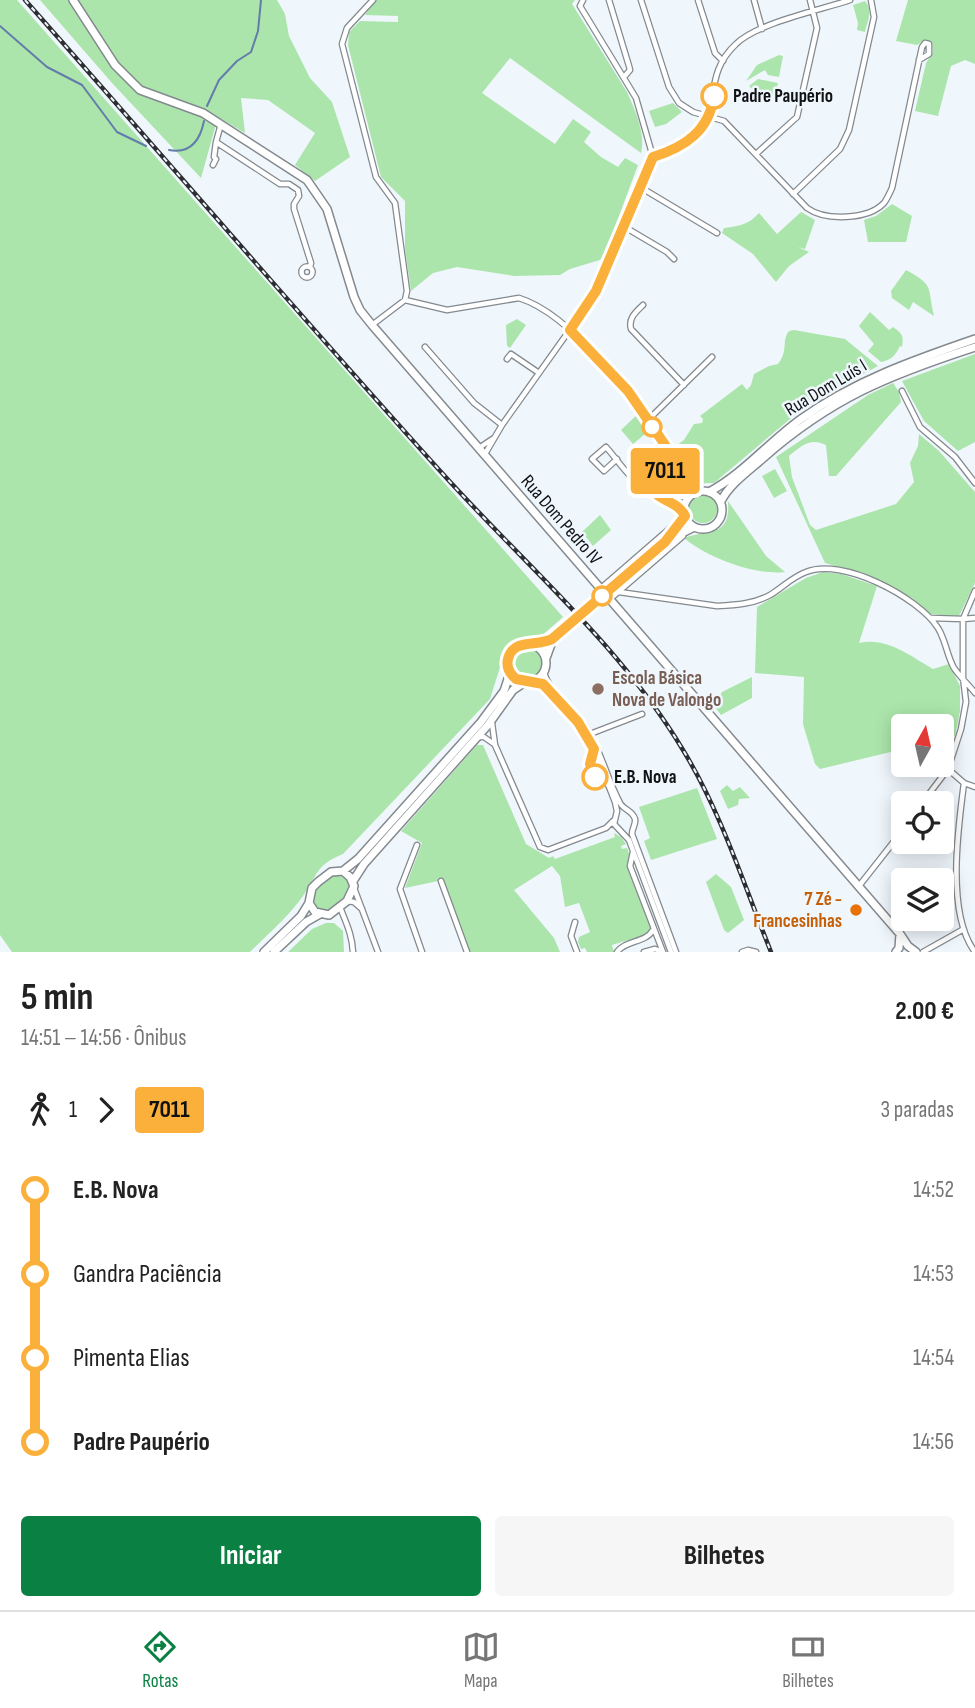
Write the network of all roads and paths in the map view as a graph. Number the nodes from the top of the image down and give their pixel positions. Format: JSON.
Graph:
{"nodes":[{"id":1,"x":73,"y":0,"type":"edge"},
{"id":2,"x":373,"y":0,"type":"edge"},
{"id":3,"x":577,"y":0,"type":"edge"},
{"id":4,"x":583,"y":0,"type":"edge"},
{"id":5,"x":609,"y":0,"type":"edge"},
{"id":6,"x":642,"y":0,"type":"edge"},
{"id":7,"x":698,"y":0,"type":"edge"},
{"id":8,"x":754,"y":0,"type":"edge"},
{"id":9,"x":810,"y":0,"type":"edge"},
{"id":10,"x":850,"y":0,"type":"edge"},
{"id":11,"x":871,"y":0,"type":"edge"},
{"id":12,"x":580,"y":6,"type":"junction"},
{"id":13,"x":814,"y":12,"type":"junction"},
{"id":14,"x":762,"y":29,"type":"junction"},
{"id":15,"x":919,"y":60,"type":"dead end"},
{"id":16,"x":723,"y":61,"type":"junction"},
{"id":17,"x":624,"y":77,"type":"junction"},
{"id":18,"x":708,"y":117,"type":"junction"},
{"id":19,"x":221,"y":123,"type":"junction"},
{"id":20,"x":216,"y":142,"type":"junction"},
{"id":21,"x":756,"y":155,"type":"junction"},
{"id":22,"x":653,"y":157,"type":"junction"},
{"id":23,"x":213,"y":165,"type":"dead end"},
{"id":24,"x":640,"y":187,"type":"junction"},
{"id":25,"x":793,"y":194,"type":"junction"},
{"id":26,"x":623,"y":226,"type":"junction"},
{"id":27,"x":717,"y":233,"type":"dead end"},
{"id":28,"x":674,"y":259,"type":"dead end"},
{"id":29,"x":310,"y":267,"type":"dead end"},
{"id":30,"x":405,"y":300,"type":"junction"},
{"id":31,"x":643,"y":305,"type":"dead end"},
{"id":32,"x":372,"y":325,"type":"junction"},
{"id":33,"x":570,"y":330,"type":"junction"},
{"id":34,"x":975,"y":339,"type":"edge"},
{"id":35,"x":425,"y":347,"type":"dead end"},
{"id":36,"x":975,"y":347,"type":"edge"},
{"id":37,"x":712,"y":357,"type":"dead end"},
{"id":38,"x":507,"y":359,"type":"dead end"},
{"id":39,"x":539,"y":373,"type":"junction"},
{"id":40,"x":684,"y":385,"type":"junction"},
{"id":41,"x":902,"y":391,"type":"dead end"},
{"id":42,"x":648,"y":419,"type":"junction"},
{"id":43,"x":502,"y":425,"type":"junction"},
{"id":44,"x":482,"y":451,"type":"junction"},
{"id":45,"x":617,"y":460,"type":"junction"},
{"id":46,"x":975,"y":483,"type":"edge"},
{"id":47,"x":652,"y":489,"type":"junction"},
{"id":48,"x":709,"y":492,"type":"junction"},
{"id":49,"x":691,"y":495,"type":"junction"},
{"id":50,"x":667,"y":500,"type":"junction"},
{"id":51,"x":721,"y":501,"type":"junction"},
{"id":52,"x":684,"y":516,"type":"junction"},
{"id":53,"x":696,"y":528,"type":"junction"},
{"id":54,"x":662,"y":544,"type":"junction"},
{"id":55,"x":600,"y":589,"type":"junction"},
{"id":56,"x":975,"y":590,"type":"edge"},
{"id":57,"x":619,"y":592,"type":"junction"},
{"id":58,"x":610,"y":600,"type":"junction"},
{"id":59,"x":930,"y":618,"type":"junction"},
{"id":60,"x":975,"y":618,"type":"edge"},
{"id":61,"x":963,"y":620,"type":"junction"},
{"id":62,"x":552,"y":639,"type":"junction"},
{"id":63,"x":534,"y":645,"type":"junction"},
{"id":64,"x":546,"y":658,"type":"junction"},
{"id":65,"x":508,"y":669,"type":"junction"},
{"id":66,"x":544,"y":672,"type":"junction"},
{"id":67,"x":963,"y":677,"type":"junction"},
{"id":68,"x":535,"y":681,"type":"junction"},
{"id":69,"x":526,"y":682,"type":"junction"},
{"id":70,"x":975,"y":693,"type":"edge"},
{"id":71,"x":975,"y":699,"type":"edge"},
{"id":72,"x":966,"y":702,"type":"junction"},
{"id":73,"x":642,"y":714,"type":"dead end"},
{"id":74,"x":492,"y":719,"type":"junction"},
{"id":75,"x":480,"y":733,"type":"junction"},
{"id":76,"x":590,"y":734,"type":"junction"},
{"id":77,"x":495,"y":745,"type":"junction"},
{"id":78,"x":954,"y":749,"type":"edge"},
{"id":79,"x":954,"y":775,"type":"edge"},
{"id":80,"x":964,"y":783,"type":"junction"},
{"id":81,"x":975,"y":787,"type":"edge"},
{"id":82,"x":628,"y":811,"type":"junction"},
{"id":83,"x":615,"y":817,"type":"junction"},
{"id":84,"x":606,"y":828,"type":"junction"},
{"id":85,"x":632,"y":829,"type":"junction"},
{"id":86,"x":620,"y":831,"type":"junction"},
{"id":87,"x":417,"y":845,"type":"dead end"},
{"id":88,"x":891,"y":846,"type":"edge"},
{"id":89,"x":633,"y":851,"type":"junction"},
{"id":90,"x":343,"y":871,"type":"junction"},
{"id":91,"x":440,"y":881,"type":"dead end"},
{"id":92,"x":353,"y":885,"type":"junction"},
{"id":93,"x":859,"y":887,"type":"junction"},
{"id":94,"x":347,"y":901,"type":"junction"},
{"id":95,"x":309,"y":903,"type":"junction"},
{"id":96,"x":340,"y":907,"type":"junction"},
{"id":97,"x":363,"y":910,"type":"junction"},
{"id":98,"x":320,"y":914,"type":"junction"},
{"id":99,"x":329,"y":915,"type":"junction"},
{"id":100,"x":345,"y":922,"type":"junction"},
{"id":101,"x":575,"y":922,"type":"dead end"},
{"id":102,"x":653,"y":926,"type":"junction"},
{"id":103,"x":962,"y":929,"type":"junction"},
{"id":104,"x":901,"y":949,"type":"edge"},
{"id":105,"x":264,"y":952,"type":"edge"},
{"id":106,"x":274,"y":952,"type":"edge"},
{"id":107,"x":353,"y":952,"type":"edge"},
{"id":108,"x":378,"y":952,"type":"edge"},
{"id":109,"x":422,"y":952,"type":"edge"},
{"id":110,"x":467,"y":952,"type":"edge"},
{"id":111,"x":577,"y":952,"type":"edge"},
{"id":112,"x":617,"y":952,"type":"edge"},
{"id":113,"x":644,"y":952,"type":"edge"},
{"id":114,"x":663,"y":952,"type":"edge"},
{"id":115,"x":674,"y":952,"type":"edge"},
{"id":116,"x":742,"y":952,"type":"edge"},
{"id":117,"x":756,"y":952,"type":"edge"},
{"id":118,"x":916,"y":952,"type":"edge"},
{"id":119,"x":923,"y":952,"type":"edge"},
{"id":120,"x":975,"y":952,"type":"edge"}],
"edges":[{"from":1,"to":19,"type":"main road","name":"Rua Dom Pedro IV"},
{"from":2,"to":30,"type":"street"},
{"from":3,"to":12,"type":"street"},
{"from":4,"to":12,"type":"street"},
{"from":5,"to":17,"type":"street"},
{"from":6,"to":18,"type":"street"},
{"from":7,"to":16,"type":"street"},
{"from":8,"to":14,"type":"street"},
{"from":9,"to":13,"type":"street"},
{"from":10,"to":13,"type":"street"},
{"from":11,"to":25,"type":"street"},
{"from":12,"to":17,"type":"street"},
{"from":13,"to":14,"type":"street"},
{"from":13,"to":21,"type":"street"},
{"from":14,"to":16,"type":"street"},
{"from":15,"to":25,"type":"street"},
{"from":16,"to":18,"type":"street"},
{"from":17,"to":22,"type":"street"},
{"from":18,"to":21,"type":"street"},
{"from":18,"to":22,"type":"street"},
{"from":19,"to":20,"type":"street"},
{"from":19,"to":32,"type":"main road","name":"Rua Dom Pedro IV"},
{"from":20,"to":23,"type":"street"},
{"from":20,"to":29,"type":"street"},
{"from":21,"to":25,"type":"street"},
{"from":22,"to":24,"type":"street"},
{"from":24,"to":26,"type":"street"},
{"from":24,"to":27,"type":"street"},
{"from":26,"to":28,"type":"street"},
{"from":26,"to":33,"type":"street"},
{"from":30,"to":32,"type":"street"},
{"from":30,"to":33,"type":"street"},
{"from":31,"to":40,"type":"street"},
{"from":32,"to":44,"type":"main road","name":"Rua Dom Pedro IV"},
{"from":33,"to":39,"type":"street"},
{"from":33,"to":42,"type":"street"},
{"from":34,"to":48,"type":"main road","name":"Rua Dom Luís I"},
{"from":35,"to":43,"type":"street"},
{"from":36,"to":51,"type":"main road","name":"Rua Dom Luís I"},
{"from":37,"to":40,"type":"street"},
{"from":38,"to":39,"type":"street"},
{"from":39,"to":43,"type":"street"},
{"from":40,"to":42,"type":"street"},
{"from":41,"to":46,"type":"street"},
{"from":42,"to":47,"type":"street"},
{"from":43,"to":44,"type":"street"},
{"from":44,"to":55,"type":"main road","name":"Rua Dom Pedro IV"},
{"from":45,"to":45,"type":"street"},
{"from":45,"to":47,"type":"street"},
{"from":47,"to":50,"type":"street"},
{"from":48,"to":49,"type":"main road","name":"Rua Dom Luís I"},
{"from":48,"to":51,"type":"main road"},
{"from":49,"to":50,"type":"street"},
{"from":49,"to":52,"type":"main road"},
{"from":50,"to":52,"type":"street"},
{"from":51,"to":53,"type":"main road","name":"Rua Dom Luís I"},
{"from":52,"to":53,"type":"main road"},
{"from":52,"to":54,"type":"main road"},
{"from":52,"to":55,"type":"street"},
{"from":53,"to":54,"type":"main road","name":"Rua Dom Luís I"},
{"from":53,"to":57,"type":"street","name":"Rua Dom Luís I"},
{"from":54,"to":62,"type":"main road","bridge":true},
{"from":55,"to":58,"type":"main road","name":"Rua Dom Pedro IV"},
{"from":56,"to":61,"type":"street"},
{"from":57,"to":58,"type":"street","name":"Rua Dom Luís I"},
{"from":57,"to":59,"type":"street"},
{"from":58,"to":93,"type":"main road","name":"Rua Dom Pedro IV"},
{"from":59,"to":61,"type":"street"},
{"from":59,"to":67,"type":"street"},
{"from":60,"to":61,"type":"street"},
{"from":61,"to":67,"type":"street"},
{"from":62,"to":63,"type":"main road"},
{"from":62,"to":64,"type":"main road"},
{"from":63,"to":64,"type":"main road"},
{"from":63,"to":65,"type":"main road"},
{"from":64,"to":66,"type":"main road"},
{"from":65,"to":69,"type":"main road"},
{"from":65,"to":75,"type":"main road"},
{"from":66,"to":68,"type":"main road"},
{"from":66,"to":76,"type":"street"},
{"from":67,"to":70,"type":"street"},
{"from":67,"to":72,"type":"street"},
{"from":68,"to":69,"type":"main road"},
{"from":68,"to":83,"type":"street"},
{"from":69,"to":74,"type":"main road"},
{"from":71,"to":72,"type":"street"},
{"from":72,"to":78,"type":"street"},
{"from":73,"to":76,"type":"street"},
{"from":74,"to":75,"type":"main road"},
{"from":74,"to":77,"type":"street"},
{"from":75,"to":77,"type":"street"},
{"from":75,"to":90,"type":"main road"},
{"from":75,"to":92,"type":"main road"},
{"from":76,"to":82,"type":"street"},
{"from":77,"to":84,"type":"street"},
{"from":79,"to":80,"type":"street"},
{"from":80,"to":81,"type":"street"},
{"from":80,"to":103,"type":"street"},
{"from":82,"to":83,"type":"street"},
{"from":82,"to":85,"type":"street"},
{"from":83,"to":84,"type":"street"},
{"from":83,"to":86,"type":"street"},
{"from":84,"to":86,"type":"street"},
{"from":85,"to":86,"type":"street"},
{"from":85,"to":115,"type":"street"},
{"from":86,"to":89,"type":"street"},
{"from":87,"to":109,"type":"street"},
{"from":88,"to":93,"type":"street"},
{"from":89,"to":102,"type":"street"},
{"from":89,"to":115,"type":"street"},
{"from":90,"to":92,"type":"main road"},
{"from":90,"to":95,"type":"main road"},
{"from":91,"to":110,"type":"street"},
{"from":92,"to":94,"type":"main road"},
{"from":92,"to":97,"type":"street"},
{"from":93,"to":104,"type":"main road","name":"Rua Dom Pedro IV"},
{"from":94,"to":96,"type":"main road"},
{"from":94,"to":97,"type":"street"},
{"from":95,"to":98,"type":"main road"},
{"from":95,"to":105,"type":"main road"},
{"from":96,"to":99,"type":"main road"},
{"from":96,"to":100,"type":"street"},
{"from":97,"to":108,"type":"street"},
{"from":98,"to":99,"type":"main road"},
{"from":98,"to":106,"type":"main road"},
{"from":99,"to":100,"type":"street"},
{"from":100,"to":107,"type":"street"},
{"from":101,"to":111,"type":"street"},
{"from":102,"to":112,"type":"street"},
{"from":102,"to":114,"type":"street"},
{"from":103,"to":119,"type":"street"},
{"from":103,"to":120,"type":"street"},
{"from":104,"to":118,"type":"main road","name":"Rua Dom Pedro IV"},
{"from":113,"to":114,"type":"street"},
{"from":116,"to":117,"type":"street"}]}
